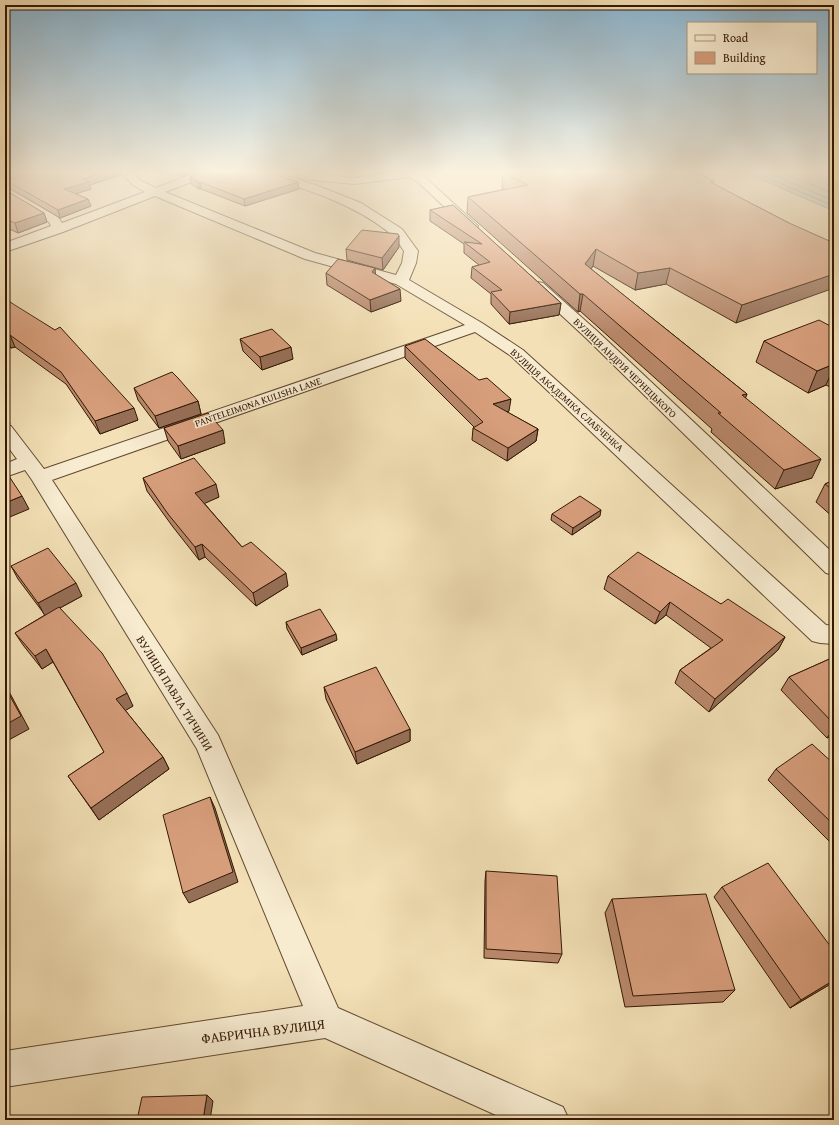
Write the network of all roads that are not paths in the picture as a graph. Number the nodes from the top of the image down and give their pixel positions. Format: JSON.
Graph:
{"nodes":[{"id":1,"x":57,"y":226,"type":"edge"},
{"id":2,"x":68,"y":226,"type":"edge"},
{"id":3,"x":236,"y":226,"type":"edge"},
{"id":4,"x":387,"y":226,"type":"edge"},
{"id":5,"x":472,"y":226,"type":"edge"},
{"id":6,"x":59,"y":229,"type":"junction"},
{"id":7,"x":481,"y":234,"type":"edge"},
{"id":8,"x":5,"y":248,"type":"edge"},
{"id":9,"x":527,"y":276,"type":"edge"},
{"id":10,"x":401,"y":281,"type":"junction"},
{"id":11,"x":477,"y":326,"type":"junction"},
{"id":12,"x":5,"y":430,"type":"edge"},
{"id":13,"x":24,"y":470,"type":"edge"},
{"id":14,"x":834,"y":567,"type":"edge"},
{"id":15,"x":834,"y":635,"type":"edge"},
{"id":16,"x":326,"y":1020,"type":"junction"},
{"id":17,"x":5,"y":1069,"type":"edge"},
{"id":18,"x":550,"y":1120,"type":"edge"}],
"edges":[{"from":1,"to":6,"type":"street"},
{"from":2,"to":6,"type":"street"},
{"from":3,"to":10,"type":"street","name":"ВУЛИЦЯ АКАДЕМІКА СЛАБЧЕНКА"},
{"from":4,"to":10,"type":"street"},
{"from":5,"to":7,"type":"street"},
{"from":6,"to":8,"type":"street"},
{"from":9,"to":14,"type":"street","name":"ВУЛИЦЯ АНДРІЯ ЧЕРНЕЦЬКОГО"},
{"from":10,"to":11,"type":"street","name":"ВУЛИЦЯ АКАДЕМІКА СЛАБЧЕНКА"},
{"from":11,"to":13,"type":"street","name":"PANTELEIMONA KULISHA LANE"},
{"from":11,"to":15,"type":"street","name":"ВУЛИЦЯ АКАДЕМІКА СЛАБЧЕНКА"},
{"from":12,"to":13,"type":"street","name":"ВУЛИЦЯ ПАВЛА ТИЧИНИ"},
{"from":13,"to":16,"type":"street","name":"ВУЛИЦЯ ПАВЛА ТИЧИНИ"},
{"from":16,"to":17,"type":"street","name":"ФАБРИЧНА ВУЛИЦЯ"},
{"from":16,"to":18,"type":"street","name":"ФАБРИЧНА ВУЛИЦЯ"}]}
